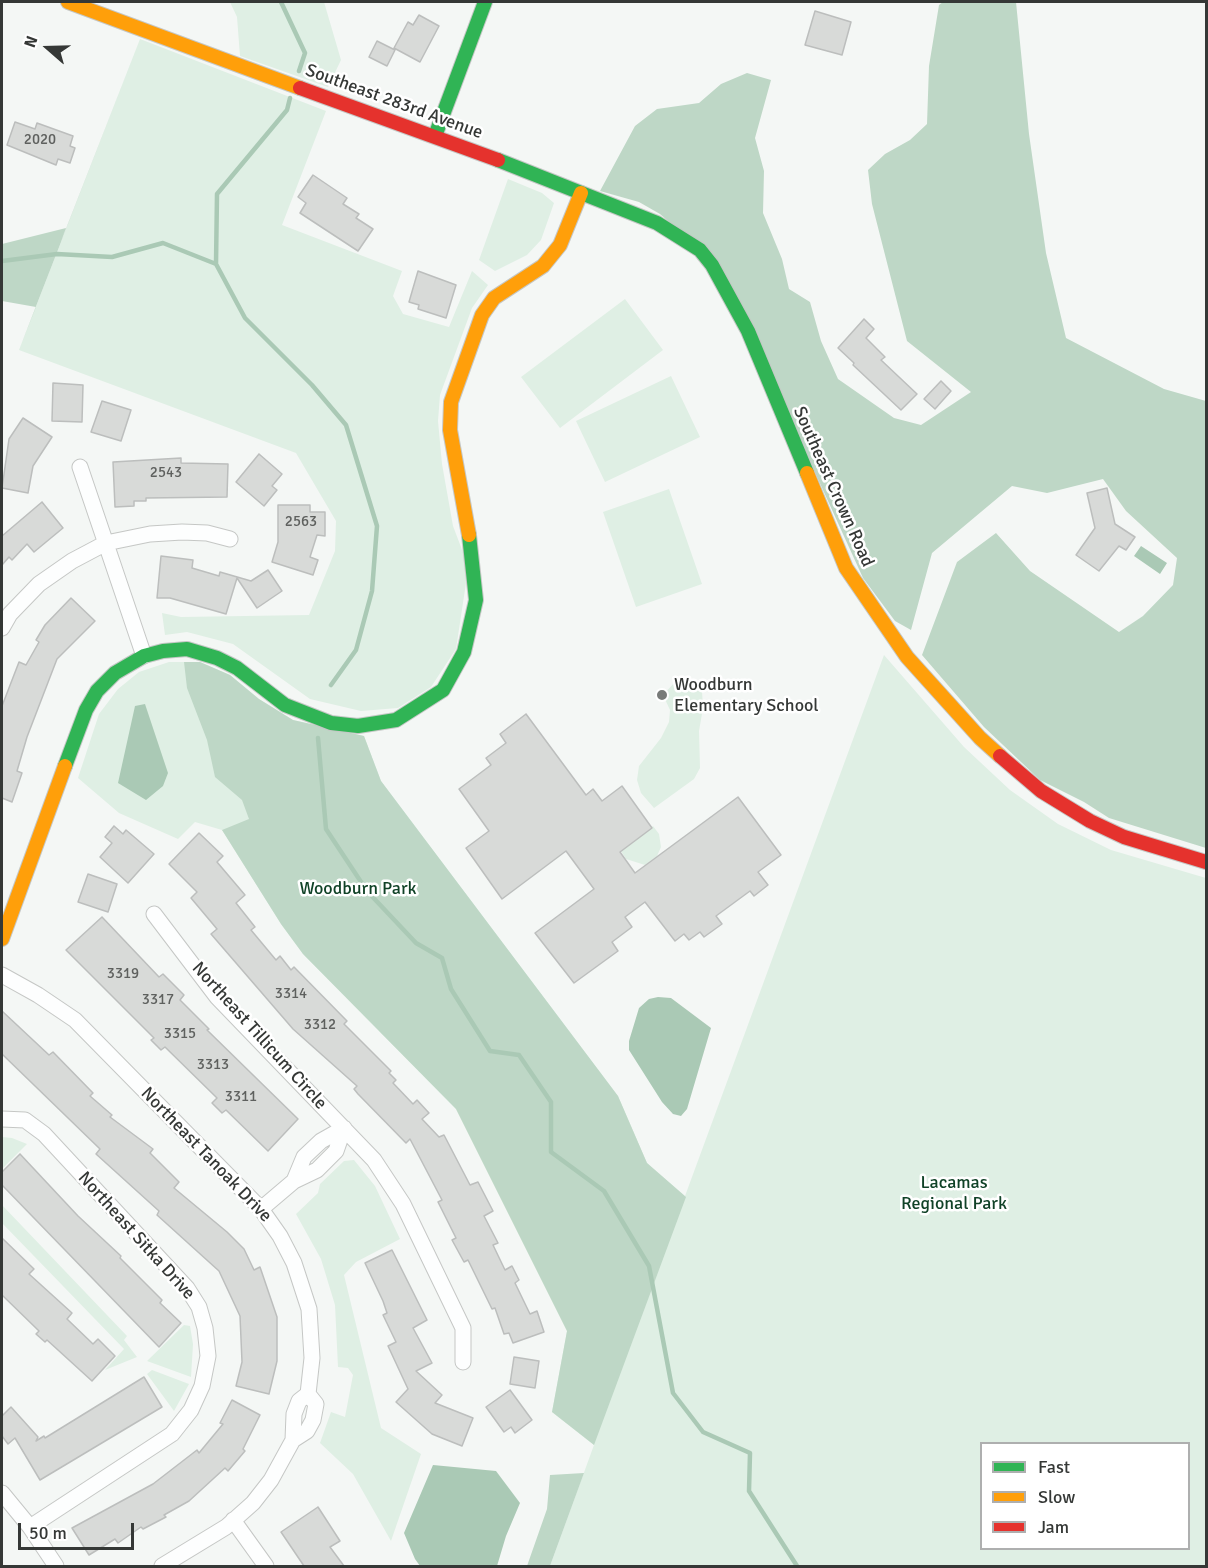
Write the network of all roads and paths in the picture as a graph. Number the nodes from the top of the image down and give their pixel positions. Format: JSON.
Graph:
{"nodes":[{"id":1,"x":68,"y":2,"type":"edge"},
{"id":2,"x":485,"y":2,"type":"edge"},
{"id":3,"x":435,"y":136,"type":"junction"},
{"id":4,"x":581,"y":193,"type":"junction"},
{"id":5,"x":700,"y":250,"type":"joint"},
{"id":6,"x":80,"y":466,"type":"dead end"},
{"id":7,"x":230,"y":539,"type":"dead end"},
{"id":8,"x":106,"y":543,"type":"junction"},
{"id":9,"x":2,"y":628,"type":"edge"},
{"id":10,"x":144,"y":656,"type":"junction"},
{"id":11,"x":1206,"y":862,"type":"edge"},
{"id":12,"x":154,"y":914,"type":"dead end"},
{"id":13,"x":2,"y":939,"type":"edge"},
{"id":14,"x":2,"y":975,"type":"edge"},
{"id":15,"x":2,"y":1119,"type":"edge"},
{"id":16,"x":344,"y":1128,"type":"junction"},
{"id":17,"x":261,"y":1209,"type":"junction"},
{"id":18,"x":463,"y":1362,"type":"dead end"},
{"id":19,"x":2,"y":1493,"type":"edge"},
{"id":20,"x":233,"y":1520,"type":"junction"},
{"id":21,"x":30,"y":1527,"type":"junction"},
{"id":22,"x":56,"y":1566,"type":"edge"},
{"id":23,"x":162,"y":1566,"type":"edge"},
{"id":24,"x":266,"y":1566,"type":"edge"}],
"edges":[{"from":1,"to":3,"type":"street","name":"Southeast 283rd Avenue"},
{"from":2,"to":3,"type":"street"},
{"from":3,"to":4,"type":"street","name":"Southeast 283rd Avenue"},
{"from":4,"to":5,"type":"street","name":"Southeast 283rd Avenue"},
{"from":4,"to":10,"type":"street"},
{"from":5,"to":11,"type":"street","name":"Southeast Crown Road"},
{"from":6,"to":8,"type":"street"},
{"from":7,"to":8,"type":"street"},
{"from":8,"to":9,"type":"street"},
{"from":8,"to":10,"type":"street"},
{"from":10,"to":13,"type":"street"},
{"from":12,"to":16,"type":"street","name":"Northeast Tillicum Circle"},
{"from":14,"to":17,"type":"street","name":"Northeast Tanoak Drive"},
{"from":15,"to":21,"type":"street","name":"Northeast Sitka Drive"},
{"from":16,"to":17,"type":"street","name":"Northeast Tillicum Circle"},
{"from":16,"to":18,"type":"street","name":"Northeast Tillicum Circle"},
{"from":17,"to":20,"type":"street","name":"Northeast Tanoak Drive"},
{"from":19,"to":21,"type":"street"},
{"from":20,"to":23,"type":"street","name":"Northeast Tanoak Drive"},
{"from":20,"to":24,"type":"street"},
{"from":21,"to":22,"type":"street"}]}
